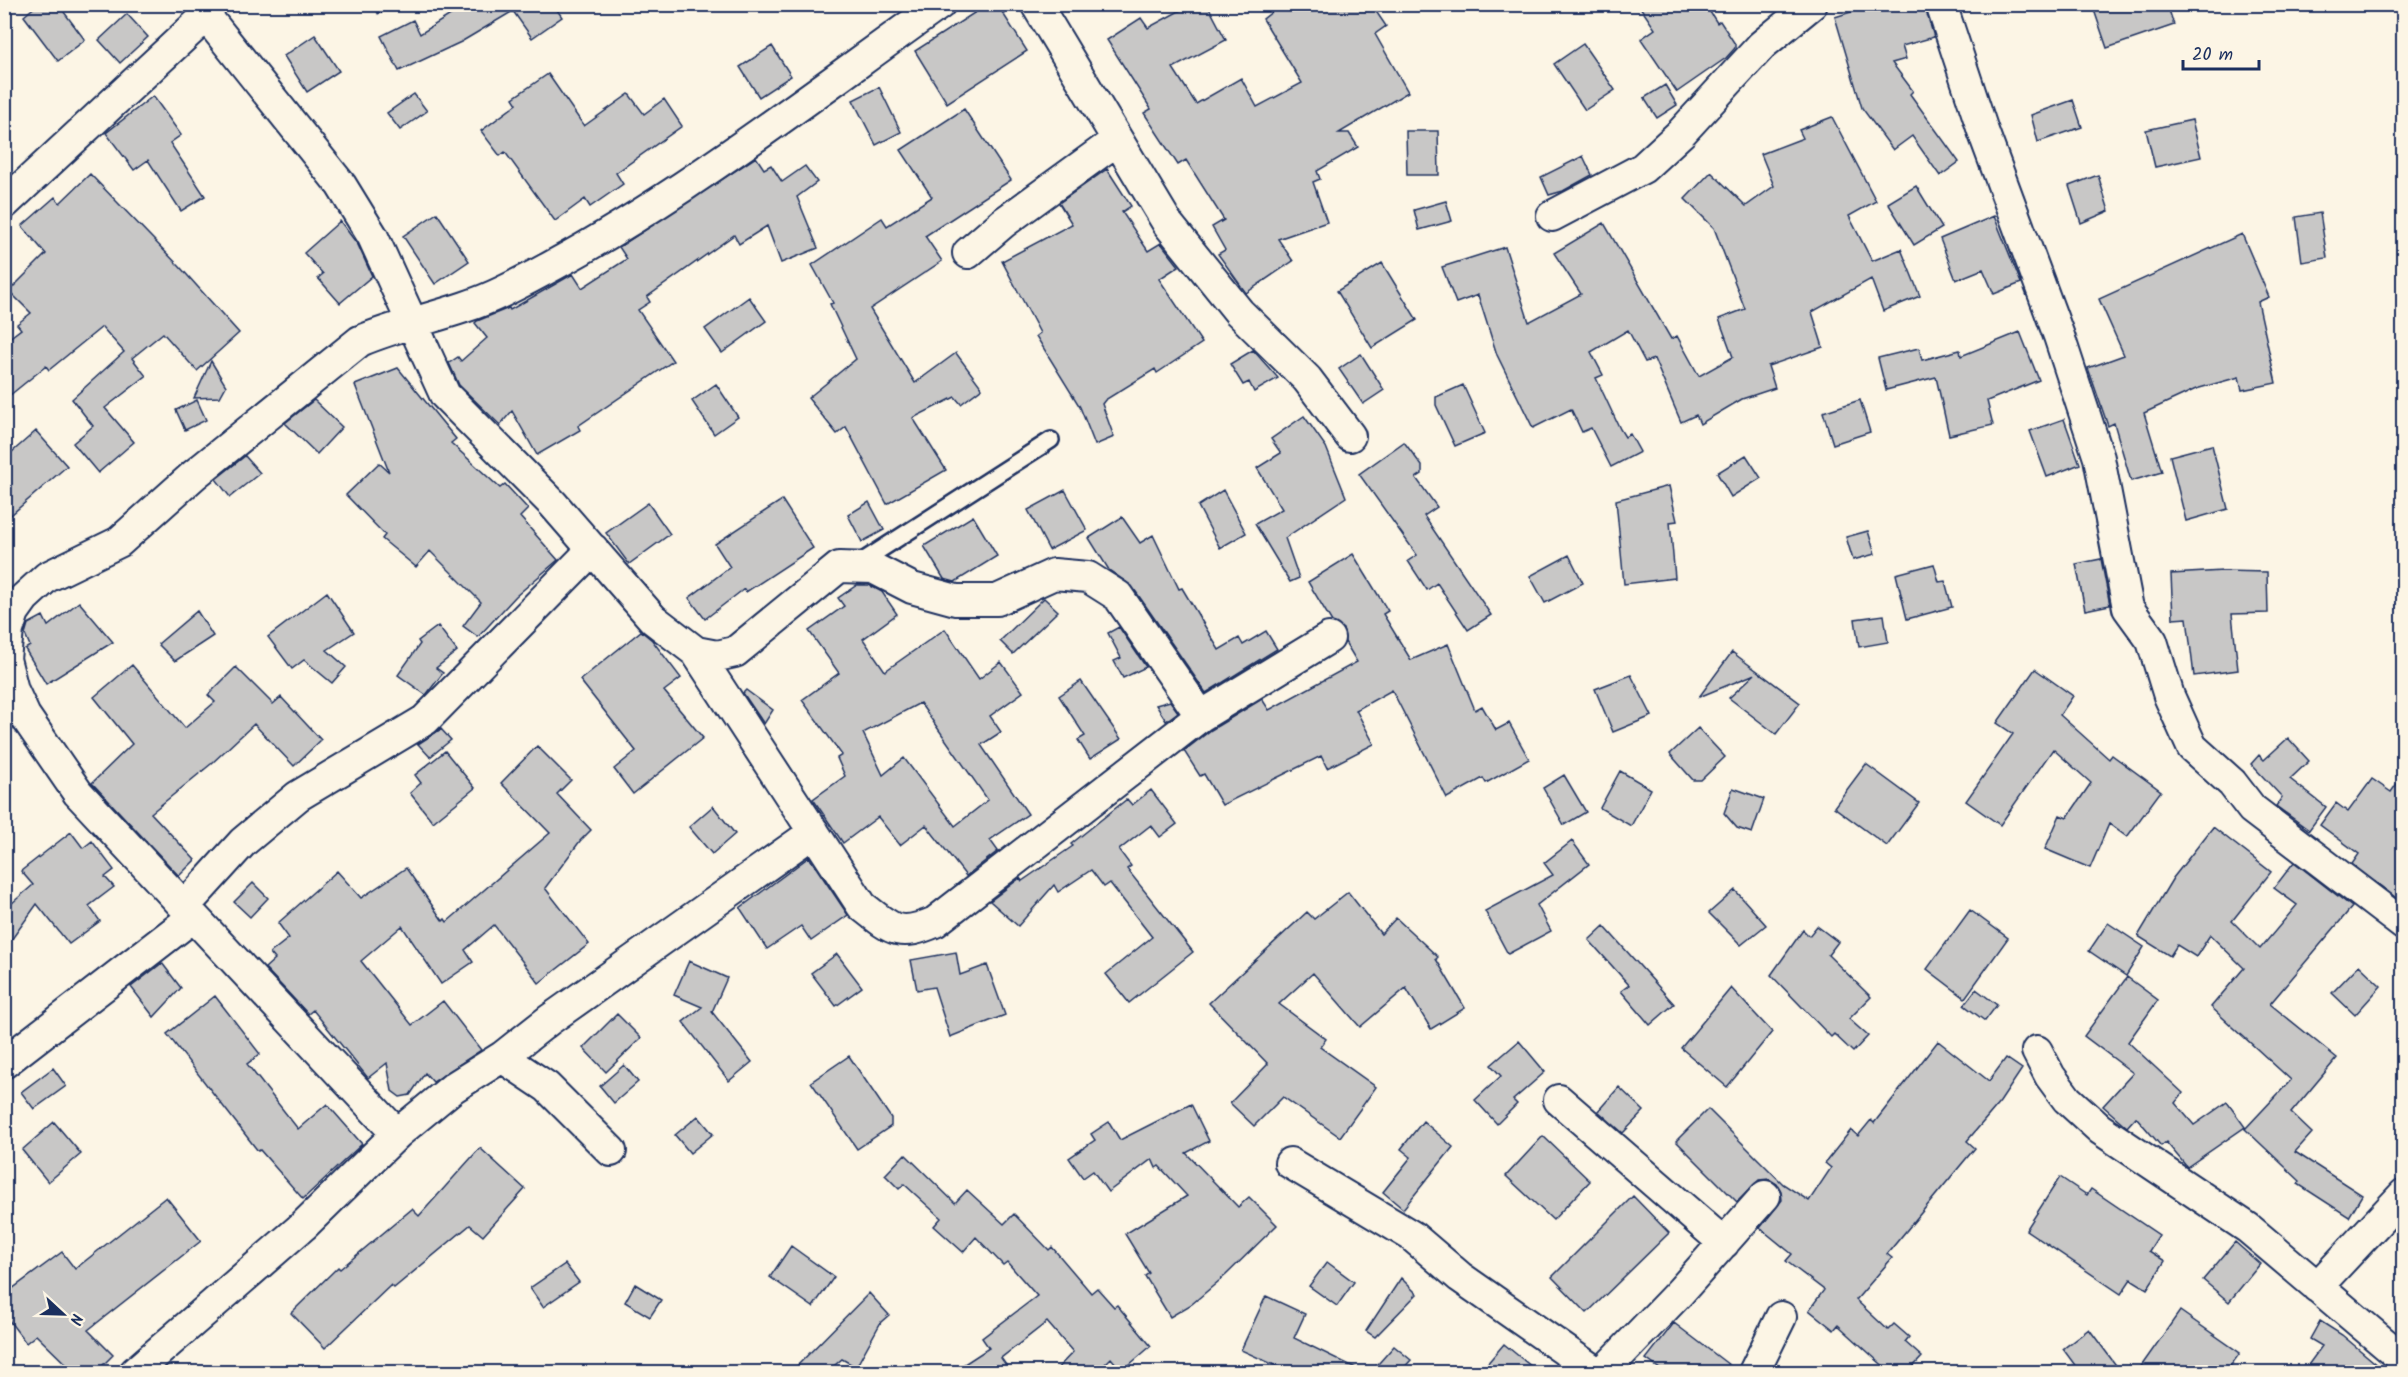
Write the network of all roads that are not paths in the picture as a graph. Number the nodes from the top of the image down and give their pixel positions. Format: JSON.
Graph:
{"nodes":[{"id":1,"x":940,"y":4,"type":"edge"},
{"id":2,"x":1036,"y":4,"type":"edge"},
{"id":3,"x":1812,"y":4,"type":"edge"},
{"id":4,"x":1941,"y":4,"type":"edge"},
{"id":5,"x":203,"y":10,"type":"edge"},
{"id":6,"x":1117,"y":140,"type":"junction"},
{"id":7,"x":4,"y":204,"type":"edge"},
{"id":8,"x":1552,"y":216,"type":"dead end"},
{"id":9,"x":968,"y":253,"type":"dead end"},
{"id":10,"x":414,"y":321,"type":"junction"},
{"id":11,"x":1350,"y":436,"type":"dead end"},
{"id":12,"x":1050,"y":440,"type":"dead end"},
{"id":13,"x":593,"y":549,"type":"junction"},
{"id":14,"x":855,"y":566,"type":"junction"},
{"id":15,"x":6,"y":631,"type":"edge"},
{"id":16,"x":1329,"y":638,"type":"dead end"},
{"id":17,"x":696,"y":652,"type":"junction"},
{"id":18,"x":1201,"y":716,"type":"junction"},
{"id":19,"x":814,"y":832,"type":"junction"},
{"id":20,"x":189,"y":912,"type":"junction"},
{"id":21,"x":2403,"y":925,"type":"edge"},
{"id":22,"x":2037,"y":1051,"type":"dead end"},
{"id":23,"x":502,"y":1057,"type":"junction"},
{"id":24,"x":4,"y":1064,"type":"edge"},
{"id":25,"x":1559,"y":1100,"type":"dead end"},
{"id":26,"x":397,"y":1134,"type":"junction"},
{"id":27,"x":612,"y":1151,"type":"dead end"},
{"id":28,"x":1290,"y":1163,"type":"dead end"},
{"id":29,"x":2403,"y":1194,"type":"edge"},
{"id":30,"x":1765,"y":1197,"type":"dead end"},
{"id":31,"x":1724,"y":1243,"type":"junction"},
{"id":32,"x":2317,"y":1287,"type":"junction"},
{"id":33,"x":1781,"y":1317,"type":"dead end"},
{"id":34,"x":2403,"y":1360,"type":"edge"},
{"id":35,"x":135,"y":1372,"type":"edge"},
{"id":36,"x":1596,"y":1372,"type":"edge"},
{"id":37,"x":1603,"y":1372,"type":"edge"},
{"id":38,"x":1754,"y":1372,"type":"edge"}],
"edges":[{"from":1,"to":10,"type":"street"},
{"from":2,"to":6,"type":"street"},
{"from":3,"to":8,"type":"street"},
{"from":4,"to":21,"type":"street"},
{"from":5,"to":7,"type":"street"},
{"from":5,"to":10,"type":"street"},
{"from":6,"to":9,"type":"street"},
{"from":6,"to":11,"type":"street"},
{"from":10,"to":13,"type":"street"},
{"from":10,"to":15,"type":"street"},
{"from":12,"to":14,"type":"lane"},
{"from":13,"to":17,"type":"street"},
{"from":13,"to":20,"type":"street"},
{"from":14,"to":17,"type":"street"},
{"from":14,"to":18,"type":"street"},
{"from":15,"to":20,"type":"street"},
{"from":16,"to":18,"type":"street"},
{"from":17,"to":19,"type":"street"},
{"from":18,"to":19,"type":"street"},
{"from":19,"to":23,"type":"street"},
{"from":20,"to":24,"type":"street"},
{"from":20,"to":26,"type":"street"},
{"from":22,"to":32,"type":"street"},
{"from":23,"to":26,"type":"street"},
{"from":23,"to":27,"type":"street"},
{"from":25,"to":31,"type":"street"},
{"from":26,"to":35,"type":"street"},
{"from":28,"to":36,"type":"street"},
{"from":29,"to":32,"type":"street"},
{"from":30,"to":31,"type":"street"},
{"from":31,"to":37,"type":"street"},
{"from":32,"to":34,"type":"street"},
{"from":33,"to":38,"type":"street"}]}
